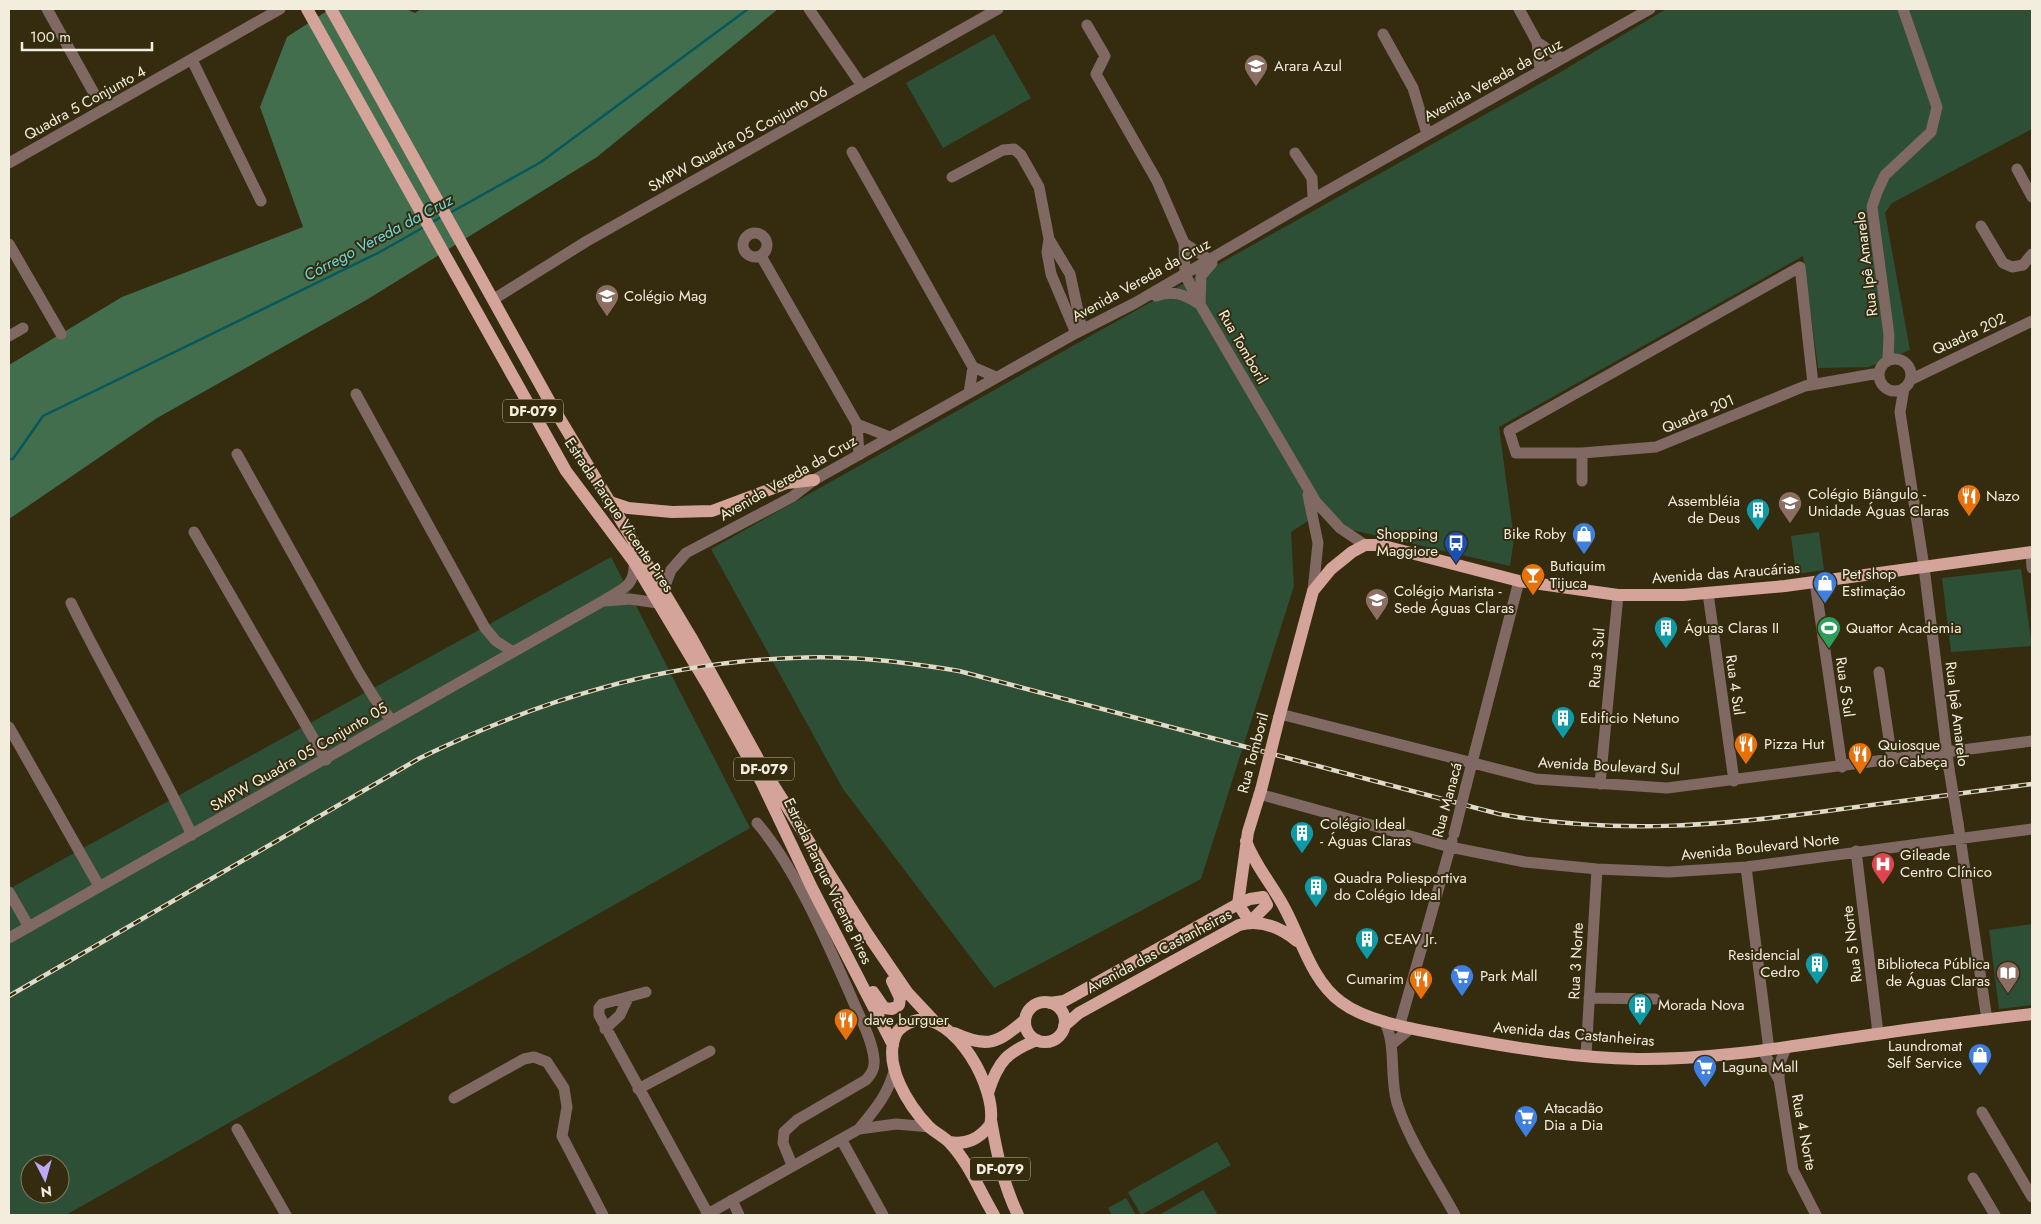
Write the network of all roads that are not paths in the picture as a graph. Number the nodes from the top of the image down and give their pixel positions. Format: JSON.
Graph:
{"nodes":[{"id":1,"x":48,"y":9,"type":"edge"},
{"id":2,"x":280,"y":9,"type":"edge"},
{"id":3,"x":307,"y":9,"type":"edge"},
{"id":4,"x":331,"y":9,"type":"edge"},
{"id":5,"x":810,"y":9,"type":"edge"},
{"id":6,"x":998,"y":9,"type":"edge"},
{"id":7,"x":1518,"y":9,"type":"edge"},
{"id":8,"x":1650,"y":9,"type":"edge"},
{"id":9,"x":1903,"y":9,"type":"edge"},
{"id":10,"x":1087,"y":25,"type":"dead end"},
{"id":11,"x":1383,"y":34,"type":"dead end"},
{"id":12,"x":1537,"y":42,"type":"junction"},
{"id":13,"x":1561,"y":58,"type":"junction"},
{"id":14,"x":192,"y":60,"type":"junction"},
{"id":15,"x":1540,"y":70,"type":"junction"},
{"id":16,"x":862,"y":86,"type":"junction"},
{"id":17,"x":95,"y":95,"type":"dead end"},
{"id":18,"x":1427,"y":134,"type":"junction"},
{"id":19,"x":852,"y":152,"type":"dead end"},
{"id":20,"x":1295,"y":153,"type":"dead end"},
{"id":21,"x":9,"y":163,"type":"edge"},
{"id":22,"x":2017,"y":169,"type":"dead end"},
{"id":23,"x":952,"y":177,"type":"dead end"},
{"id":24,"x":1312,"y":178,"type":"junction"},
{"id":25,"x":1332,"y":188,"type":"junction"},
{"id":26,"x":2032,"y":196,"type":"edge"},
{"id":27,"x":1313,"y":198,"type":"junction"},
{"id":28,"x":261,"y":201,"type":"dead end"},
{"id":29,"x":1981,"y":226,"type":"dead end"},
{"id":30,"x":1246,"y":238,"type":"junction"},
{"id":31,"x":1049,"y":239,"type":"junction"},
{"id":32,"x":1184,"y":243,"type":"junction"},
{"id":33,"x":9,"y":244,"type":"edge"},
{"id":34,"x":761,"y":256,"type":"junction"},
{"id":35,"x":2031,"y":258,"type":"edge"},
{"id":36,"x":1210,"y":260,"type":"junction"},
{"id":37,"x":1185,"y":274,"type":"junction"},
{"id":38,"x":494,"y":299,"type":"junction"},
{"id":39,"x":1135,"y":303,"type":"junction"},
{"id":40,"x":1200,"y":305,"type":"junction"},
{"id":41,"x":2032,"y":313,"type":"edge"},
{"id":42,"x":2029,"y":322,"type":"edge"},
{"id":43,"x":24,"y":328,"type":"dead end"},
{"id":44,"x":1079,"y":332,"type":"junction"},
{"id":45,"x":60,"y":334,"type":"dead end"},
{"id":46,"x":9,"y":336,"type":"edge"},
{"id":47,"x":1893,"y":360,"type":"junction"},
{"id":48,"x":973,"y":367,"type":"junction"},
{"id":49,"x":996,"y":378,"type":"junction"},
{"id":50,"x":1908,"y":379,"type":"junction"},
{"id":51,"x":1884,"y":382,"type":"junction"},
{"id":52,"x":1813,"y":384,"type":"junction"},
{"id":53,"x":968,"y":393,"type":"junction"},
{"id":54,"x":356,"y":394,"type":"dead end"},
{"id":55,"x":1900,"y":412,"type":"junction"},
{"id":56,"x":857,"y":424,"type":"junction"},
{"id":57,"x":890,"y":437,"type":"junction"},
{"id":58,"x":237,"y":454,"type":"dead end"},
{"id":59,"x":1582,"y":454,"type":"junction"},
{"id":60,"x":859,"y":455,"type":"junction"},
{"id":61,"x":814,"y":480,"type":"junction"},
{"id":62,"x":1582,"y":481,"type":"dead end"},
{"id":63,"x":1305,"y":486,"type":"junction"},
{"id":64,"x":610,"y":502,"type":"junction"},
{"id":65,"x":194,"y":532,"type":"dead end"},
{"id":66,"x":1365,"y":545,"type":"junction"},
{"id":67,"x":2031,"y":552,"type":"edge"},
{"id":68,"x":634,"y":562,"type":"junction"},
{"id":69,"x":1924,"y":567,"type":"junction"},
{"id":70,"x":2032,"y":568,"type":"edge"},
{"id":71,"x":1520,"y":581,"type":"junction"},
{"id":72,"x":1815,"y":582,"type":"junction"},
{"id":73,"x":1313,"y":591,"type":"junction"},
{"id":74,"x":1708,"y":593,"type":"junction"},
{"id":75,"x":1618,"y":595,"type":"junction"},
{"id":76,"x":660,"y":597,"type":"junction"},
{"id":77,"x":603,"y":601,"type":"junction"},
{"id":78,"x":71,"y":603,"type":"dead end"},
{"id":79,"x":513,"y":652,"type":"junction"},
{"id":80,"x":1879,"y":672,"type":"dead end"},
{"id":81,"x":1279,"y":716,"type":"junction"},
{"id":82,"x":392,"y":721,"type":"junction"},
{"id":83,"x":9,"y":727,"type":"edge"},
{"id":84,"x":2032,"y":741,"type":"edge"},
{"id":85,"x":1947,"y":753,"type":"junction"},
{"id":86,"x":326,"y":760,"type":"junction"},
{"id":87,"x":1892,"y":760,"type":"junction"},
{"id":88,"x":1472,"y":763,"type":"junction"},
{"id":89,"x":1842,"y":767,"type":"junction"},
{"id":90,"x":1734,"y":780,"type":"junction"},
{"id":91,"x":1600,"y":784,"type":"junction"},
{"id":92,"x":1260,"y":792,"type":"junction"},
{"id":93,"x":756,"y":822,"type":"dead end"},
{"id":94,"x":2032,"y":830,"type":"edge"},
{"id":95,"x":192,"y":835,"type":"junction"},
{"id":96,"x":1961,"y":839,"type":"junction"},
{"id":97,"x":1246,"y":842,"type":"junction"},
{"id":98,"x":1450,"y":846,"type":"junction"},
{"id":99,"x":1856,"y":851,"type":"junction"},
{"id":100,"x":1746,"y":866,"type":"junction"},
{"id":101,"x":1597,"y":869,"type":"junction"},
{"id":102,"x":99,"y":886,"type":"junction"},
{"id":103,"x":9,"y":892,"type":"edge"},
{"id":104,"x":1238,"y":904,"type":"junction"},
{"id":105,"x":1250,"y":922,"type":"junction"},
{"id":106,"x":29,"y":927,"type":"junction"},
{"id":107,"x":868,"y":935,"type":"junction"},
{"id":108,"x":838,"y":936,"type":"junction"},
{"id":109,"x":9,"y":938,"type":"edge"},
{"id":110,"x":1299,"y":942,"type":"junction"},
{"id":111,"x":646,"y":992,"type":"dead end"},
{"id":112,"x":628,"y":998,"type":"junction"},
{"id":113,"x":1589,"y":998,"type":"junction"},
{"id":114,"x":1656,"y":999,"type":"dead end"},
{"id":115,"x":1050,"y":1003,"type":"junction"},
{"id":116,"x":2032,"y":1014,"type":"edge"},
{"id":117,"x":1025,"y":1020,"type":"junction"},
{"id":118,"x":1384,"y":1020,"type":"junction"},
{"id":119,"x":1986,"y":1020,"type":"junction"},
{"id":120,"x":936,"y":1023,"type":"junction"},
{"id":121,"x":1064,"y":1026,"type":"junction"},
{"id":122,"x":1405,"y":1026,"type":"junction"},
{"id":123,"x":605,"y":1029,"type":"junction"},
{"id":124,"x":950,"y":1032,"type":"junction"},
{"id":125,"x":1878,"y":1033,"type":"junction"},
{"id":126,"x":1037,"y":1040,"type":"junction"},
{"id":127,"x":1392,"y":1044,"type":"junction"},
{"id":128,"x":893,"y":1045,"type":"junction"},
{"id":129,"x":1786,"y":1048,"type":"junction"},
{"id":130,"x":1766,"y":1050,"type":"junction"},
{"id":131,"x":710,"y":1051,"type":"dead end"},
{"id":132,"x":1586,"y":1055,"type":"junction"},
{"id":133,"x":895,"y":1068,"type":"junction"},
{"id":134,"x":1779,"y":1079,"type":"junction"},
{"id":135,"x":638,"y":1089,"type":"junction"},
{"id":136,"x":988,"y":1093,"type":"junction"},
{"id":137,"x":454,"y":1098,"type":"dead end"},
{"id":138,"x":1982,"y":1112,"type":"dead end"},
{"id":139,"x":991,"y":1120,"type":"junction"},
{"id":140,"x":930,"y":1127,"type":"junction"},
{"id":141,"x":237,"y":1129,"type":"dead end"},
{"id":142,"x":859,"y":1129,"type":"junction"},
{"id":143,"x":841,"y":1139,"type":"junction"},
{"id":144,"x":949,"y":1142,"type":"junction"},
{"id":145,"x":792,"y":1165,"type":"junction"},
{"id":146,"x":1973,"y":1178,"type":"dead end"},
{"id":147,"x":2032,"y":1197,"type":"edge"},
{"id":148,"x":732,"y":1200,"type":"junction"},
{"id":149,"x":286,"y":1215,"type":"edge"},
{"id":150,"x":603,"y":1215,"type":"edge"},
{"id":151,"x":707,"y":1215,"type":"edge"},
{"id":152,"x":739,"y":1215,"type":"edge"},
{"id":153,"x":883,"y":1215,"type":"edge"},
{"id":154,"x":994,"y":1215,"type":"edge"},
{"id":155,"x":1018,"y":1215,"type":"edge"},
{"id":156,"x":1455,"y":1215,"type":"edge"},
{"id":157,"x":1816,"y":1215,"type":"edge"},
{"id":158,"x":1995,"y":1215,"type":"edge"}],
"edges":[{"from":1,"to":17,"type":"street"},
{"from":2,"to":14,"type":"street","name":"Quadra 5 Conjunto 4"},
{"from":3,"to":68,"type":"main road","name":"Estrada Parque Vicente Pires","number":"DF-079"},
{"from":4,"to":38,"type":"main road","name":"Estrada Parque Vicente Pires","number":"DF-079"},
{"from":5,"to":16,"type":"street"},
{"from":6,"to":16,"type":"street","name":"SMPW Quadra 05 Conjunto 06"},
{"from":7,"to":12,"type":"street"},
{"from":8,"to":13,"type":"street","name":"Avenida Vereda da Cruz"},
{"from":9,"to":47,"type":"street","name":"Rua Ipê Amarelo"},
{"from":10,"to":32,"type":"street"},
{"from":11,"to":18,"type":"street"},
{"from":12,"to":13,"type":"street"},
{"from":12,"to":15,"type":"street"},
{"from":13,"to":15,"type":"street","name":"Avenida Vereda da Cruz"},
{"from":14,"to":21,"type":"street","name":"Quadra 5 Conjunto 4"},
{"from":14,"to":28,"type":"street"},
{"from":15,"to":18,"type":"street","name":"Avenida Vereda da Cruz"},
{"from":16,"to":38,"type":"street","name":"SMPW Quadra 05 Conjunto 06"},
{"from":18,"to":25,"type":"street","name":"Avenida Vereda da Cruz"},
{"from":19,"to":48,"type":"street"},
{"from":20,"to":24,"type":"street"},
{"from":22,"to":26,"type":"street"},
{"from":23,"to":31,"type":"street"},
{"from":24,"to":25,"type":"street"},
{"from":24,"to":27,"type":"street"},
{"from":25,"to":27,"type":"street","name":"Avenida Vereda da Cruz"},
{"from":27,"to":30,"type":"street","name":"Avenida Vereda da Cruz"},
{"from":29,"to":35,"type":"street"},
{"from":30,"to":36,"type":"street","name":"Avenida Vereda da Cruz"},
{"from":30,"to":40,"type":"street"},
{"from":31,"to":44,"type":"street"},
{"from":31,"to":44,"type":"street"},
{"from":32,"to":36,"type":"street"},
{"from":32,"to":37,"type":"street"},
{"from":33,"to":45,"type":"street"},
{"from":34,"to":34,"type":"street"},
{"from":34,"to":56,"type":"street"},
{"from":36,"to":37,"type":"street","name":"Avenida Vereda da Cruz"},
{"from":37,"to":39,"type":"street","name":"Avenida Vereda da Cruz"},
{"from":37,"to":40,"type":"street","name":"Rua Tomboril"},
{"from":38,"to":64,"type":"main road","name":"Estrada Parque Vicente Pires","number":"DF-079"},
{"from":39,"to":40,"type":"street"},
{"from":39,"to":44,"type":"street","name":"Avenida Vereda da Cruz"},
{"from":40,"to":63,"type":"street","name":"Rua Tomboril"},
{"from":41,"to":42,"type":"street","name":"Quadra 202"},
{"from":42,"to":50,"type":"street","name":"Quadra 202"},
{"from":43,"to":46,"type":"street"},
{"from":44,"to":49,"type":"street","name":"Avenida Vereda da Cruz"},
{"from":47,"to":50,"type":"street"},
{"from":47,"to":51,"type":"street"},
{"from":48,"to":49,"type":"street"},
{"from":48,"to":53,"type":"street"},
{"from":49,"to":53,"type":"street","name":"Avenida Vereda da Cruz"},
{"from":50,"to":51,"type":"street","name":"Quadra 202"},
{"from":50,"to":55,"type":"street","name":"Rua Ipê Amarelo"},
{"from":51,"to":52,"type":"street","name":"Quadra 201"},
{"from":51,"to":55,"type":"street","name":"Rua Ipê Amarelo"},
{"from":52,"to":59,"type":"street","name":"Quadra 201"},
{"from":52,"to":59,"type":"street","name":"Quadra 201"},
{"from":53,"to":57,"type":"street","name":"Avenida Vereda da Cruz"},
{"from":54,"to":79,"type":"street"},
{"from":55,"to":69,"type":"street","name":"Rua Ipê Amarelo"},
{"from":56,"to":57,"type":"street"},
{"from":56,"to":60,"type":"street"},
{"from":57,"to":60,"type":"street","name":"Avenida Vereda da Cruz"},
{"from":58,"to":82,"type":"street"},
{"from":59,"to":62,"type":"street"},
{"from":60,"to":61,"type":"street","name":"Avenida Vereda da Cruz"},
{"from":61,"to":64,"type":"main road"},
{"from":61,"to":76,"type":"street","name":"Avenida Vereda da Cruz"},
{"from":63,"to":66,"type":"street","name":"Rua Tomboril"},
{"from":63,"to":73,"type":"street","name":"Rua Tomboril"},
{"from":64,"to":76,"type":"main road","name":"Estrada Parque Vicente Pires","number":"DF-079"},
{"from":65,"to":86,"type":"street"},
{"from":66,"to":71,"type":"main road","name":"Avenida das Araucárias"},
{"from":66,"to":73,"type":"main road","name":"Rua Tomboril"},
{"from":67,"to":69,"type":"main road","name":"Avenida das Araucárias"},
{"from":67,"to":70,"type":"street"},
{"from":68,"to":76,"type":"main road","name":"Estrada Parque Vicente Pires","number":"DF-079"},
{"from":68,"to":77,"type":"street","name":"SMPW Quadra 05 Conjunto 05"},
{"from":69,"to":72,"type":"main road","name":"Avenida das Araucárias"},
{"from":69,"to":85,"type":"street","name":"Rua Ipê Amarelo"},
{"from":71,"to":75,"type":"main road","name":"Avenida das Araucárias"},
{"from":71,"to":88,"type":"street","name":"Rua Manacá"},
{"from":72,"to":74,"type":"main road","name":"Avenida das Araucárias"},
{"from":72,"to":89,"type":"street","name":"Rua 5 Sul"},
{"from":73,"to":81,"type":"main road","name":"Rua Tomboril"},
{"from":74,"to":75,"type":"main road","name":"Avenida das Araucárias"},
{"from":74,"to":90,"type":"street","name":"Rua 4 Sul"},
{"from":75,"to":91,"type":"street","name":"Rua 3 Sul"},
{"from":76,"to":77,"type":"street","name":"SMPW Quadra 05 Conjunto 05"},
{"from":76,"to":107,"type":"main road","name":"Estrada Parque Vicente Pires","number":"DF-079"},
{"from":76,"to":108,"type":"main road","name":"Estrada Parque Vicente Pires","number":"DF-079"},
{"from":77,"to":79,"type":"street","name":"SMPW Quadra 05 Conjunto 05"},
{"from":78,"to":95,"type":"street"},
{"from":79,"to":82,"type":"street","name":"SMPW Quadra 05 Conjunto 05"},
{"from":80,"to":87,"type":"street"},
{"from":81,"to":88,"type":"street","name":"Avenida Boulevard Sul"},
{"from":81,"to":92,"type":"main road","name":"Rua Tomboril","bridge":true},
{"from":82,"to":86,"type":"street","name":"SMPW Quadra 05 Conjunto 05"},
{"from":83,"to":102,"type":"street"},
{"from":84,"to":85,"type":"street","name":"Avenida Boulevard Sul"},
{"from":85,"to":87,"type":"street","name":"Avenida Boulevard Sul"},
{"from":85,"to":96,"type":"street","name":"Rua Ipê Amarelo","bridge":true},
{"from":86,"to":95,"type":"street","name":"SMPW Quadra 05 Conjunto 05"},
{"from":87,"to":89,"type":"street","name":"Avenida Boulevard Sul"},
{"from":88,"to":91,"type":"street","name":"Avenida Boulevard Sul"},
{"from":88,"to":98,"type":"street","name":"Rua Manacá","bridge":true},
{"from":89,"to":90,"type":"street","name":"Avenida Boulevard Sul"},
{"from":90,"to":91,"type":"street","name":"Avenida Boulevard Sul"},
{"from":92,"to":97,"type":"main road","name":"Rua Tomboril"},
{"from":92,"to":98,"type":"street","name":"Avenida Boulevard Norte"},
{"from":93,"to":145,"type":"street"},
{"from":94,"to":96,"type":"street","name":"Avenida Boulevard Norte"},
{"from":95,"to":102,"type":"street","name":"SMPW Quadra 05 Conjunto 05"},
{"from":96,"to":99,"type":"street","name":"Avenida Boulevard Norte"},
{"from":96,"to":119,"type":"street","name":"Rua Ipê Amarelo"},
{"from":97,"to":104,"type":"main road","name":"Rua Tomboril"},
{"from":97,"to":110,"type":"main road","name":"Avenida das Castanheiras"},
{"from":98,"to":101,"type":"street","name":"Avenida Boulevard Norte"},
{"from":98,"to":122,"type":"street","name":"Rua Manacá"},
{"from":99,"to":100,"type":"street","name":"Avenida Boulevard Norte"},
{"from":99,"to":125,"type":"street","name":"Rua 5 Norte"},
{"from":100,"to":101,"type":"street","name":"Avenida Boulevard Norte"},
{"from":100,"to":130,"type":"street","name":"Rua 4 Norte"},
{"from":101,"to":113,"type":"street","name":"Rua 3 Norte"},
{"from":102,"to":106,"type":"street","name":"SMPW Quadra 05 Conjunto 05"},
{"from":103,"to":106,"type":"street"},
{"from":104,"to":105,"type":"main road"},
{"from":104,"to":105,"type":"main road","name":"Avenida das Castanheiras"},
{"from":104,"to":115,"type":"main road","name":"Avenida das Castanheiras"},
{"from":105,"to":110,"type":"main road","name":"Avenida das Castanheiras"},
{"from":105,"to":121,"type":"main road","name":"Avenida das Castanheiras"},
{"from":106,"to":109,"type":"street","name":"SMPW Quadra 05 Conjunto 05"},
{"from":107,"to":108,"type":"main road"},
{"from":107,"to":120,"type":"main road","name":"Estrada Parque Vicente Pires","number":"DF-079"},
{"from":108,"to":128,"type":"main road","name":"Estrada Parque Vicente Pires","number":"DF-079"},
{"from":110,"to":118,"type":"main road","name":"Avenida das Castanheiras"},
{"from":111,"to":112,"type":"street"},
{"from":112,"to":123,"type":"street"},
{"from":112,"to":123,"type":"street"},
{"from":113,"to":114,"type":"street"},
{"from":113,"to":132,"type":"street","name":"Rua 3 Norte"},
{"from":115,"to":117,"type":"main road"},
{"from":115,"to":121,"type":"main road"},
{"from":116,"to":119,"type":"main road","name":"Avenida das Castanheiras"},
{"from":117,"to":124,"type":"main road"},
{"from":117,"to":126,"type":"main road"},
{"from":118,"to":122,"type":"main road","name":"Avenida das Castanheiras"},
{"from":118,"to":127,"type":"street"},
{"from":119,"to":125,"type":"main road","name":"Avenida das Castanheiras"},
{"from":120,"to":124,"type":"main road","number":"DF-079"},
{"from":120,"to":128,"type":"main road"},
{"from":121,"to":126,"type":"main road"},
{"from":122,"to":127,"type":"street"},
{"from":122,"to":132,"type":"main road","name":"Avenida das Castanheiras"},
{"from":123,"to":135,"type":"street"},
{"from":124,"to":136,"type":"main road","number":"DF-079"},
{"from":125,"to":129,"type":"main road","name":"Avenida das Castanheiras"},
{"from":126,"to":136,"type":"main road"},
{"from":127,"to":156,"type":"street"},
{"from":128,"to":133,"type":"main road","number":"DF-079"},
{"from":129,"to":130,"type":"main road","name":"Avenida das Castanheiras"},
{"from":129,"to":134,"type":"street","name":"Rua 4 Norte"},
{"from":130,"to":132,"type":"main road","name":"Avenida das Castanheiras"},
{"from":130,"to":134,"type":"street","name":"Rua 4 Norte"},
{"from":131,"to":135,"type":"street"},
{"from":133,"to":140,"type":"main road","number":"DF-079"},
{"from":133,"to":142,"type":"street"},
{"from":134,"to":157,"type":"street","name":"Rua 4 Norte"},
{"from":135,"to":151,"type":"street"},
{"from":136,"to":139,"type":"main road","number":"DF-079"},
{"from":137,"to":150,"type":"street"},
{"from":138,"to":147,"type":"street"},
{"from":139,"to":144,"type":"main road","number":"DF-079"},
{"from":139,"to":155,"type":"main road","number":"DF-079"},
{"from":140,"to":142,"type":"street"},
{"from":140,"to":144,"type":"main road","number":"DF-079"},
{"from":141,"to":149,"type":"street"},
{"from":142,"to":143,"type":"street"},
{"from":143,"to":145,"type":"street"},
{"from":143,"to":153,"type":"street"},
{"from":144,"to":154,"type":"main road","number":"DF-079"},
{"from":145,"to":148,"type":"street"},
{"from":146,"to":158,"type":"street"},
{"from":148,"to":151,"type":"street"},
{"from":148,"to":152,"type":"street"}]}
